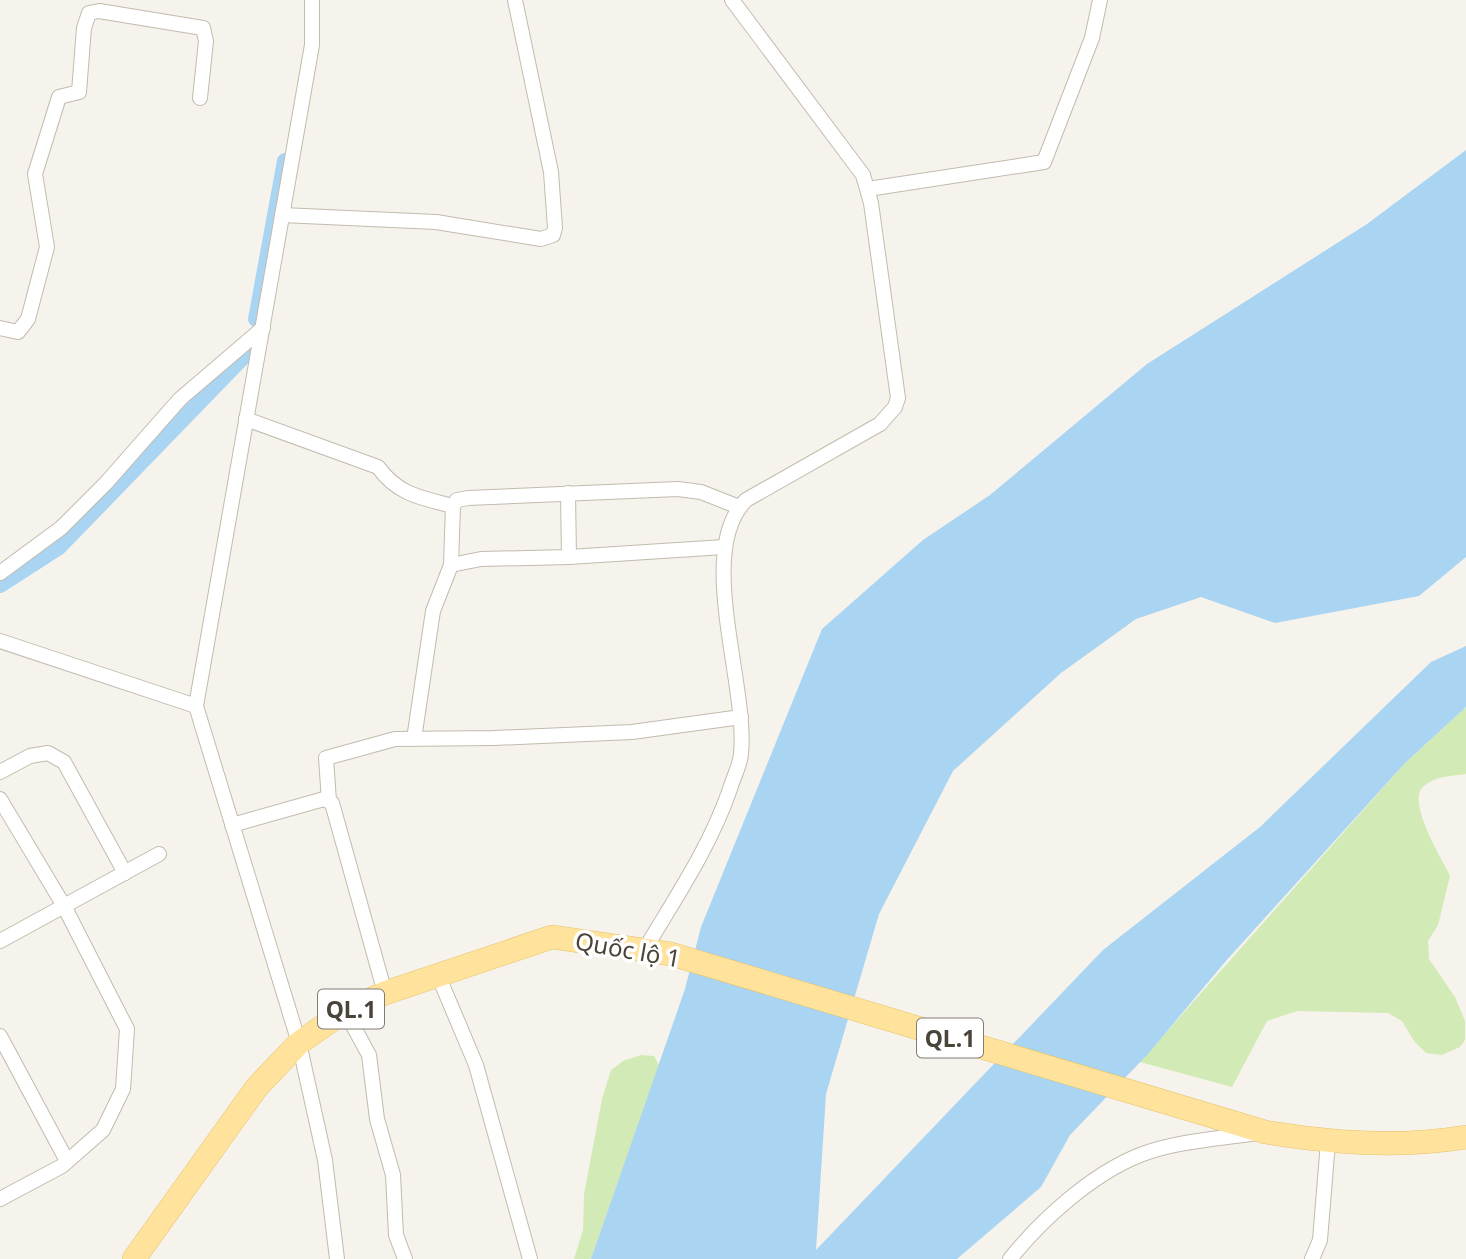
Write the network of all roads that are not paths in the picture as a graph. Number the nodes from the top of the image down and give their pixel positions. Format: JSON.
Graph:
{"nodes":[{"id":1,"x":312,"y":0,"type":"edge"},
{"id":2,"x":515,"y":0,"type":"edge"},
{"id":3,"x":732,"y":0,"type":"edge"},
{"id":4,"x":1100,"y":0,"type":"edge"},
{"id":5,"x":200,"y":98,"type":"dead end"},
{"id":6,"x":868,"y":190,"type":"junction"},
{"id":7,"x":282,"y":215,"type":"junction"},
{"id":8,"x":0,"y":328,"type":"edge"},
{"id":9,"x":263,"y":328,"type":"junction"},
{"id":10,"x":246,"y":419,"type":"junction"},
{"id":11,"x":568,"y":493,"type":"junction"},
{"id":12,"x":453,"y":506,"type":"junction"},
{"id":13,"x":739,"y":508,"type":"junction"},
{"id":14,"x":724,"y":547,"type":"junction"},
{"id":15,"x":569,"y":557,"type":"junction"},
{"id":16,"x":452,"y":565,"type":"junction"},
{"id":17,"x":0,"y":573,"type":"edge"},
{"id":18,"x":0,"y":641,"type":"edge"},
{"id":19,"x":196,"y":706,"type":"junction"},
{"id":20,"x":741,"y":717,"type":"junction"},
{"id":21,"x":414,"y":739,"type":"junction"},
{"id":22,"x":0,"y":772,"type":"edge"},
{"id":23,"x":0,"y":799,"type":"edge"},
{"id":24,"x":329,"y":801,"type":"junction"},
{"id":25,"x":232,"y":825,"type":"junction"},
{"id":26,"x":159,"y":854,"type":"dead end"},
{"id":27,"x":125,"y":873,"type":"junction"},
{"id":28,"x":64,"y":906,"type":"junction"},
{"id":29,"x":0,"y":941,"type":"edge"},
{"id":30,"x":645,"y":949,"type":"junction"},
{"id":31,"x":438,"y":975,"type":"junction"},
{"id":32,"x":385,"y":993,"type":"junction"},
{"id":33,"x":345,"y":1011,"type":"junction"},
{"id":34,"x":0,"y":1036,"type":"edge"},
{"id":35,"x":299,"y":1043,"type":"junction"},
{"id":36,"x":1265,"y":1132,"type":"junction"},
{"id":37,"x":1466,"y":1138,"type":"edge"},
{"id":38,"x":1328,"y":1142,"type":"junction"},
{"id":39,"x":67,"y":1161,"type":"junction"},
{"id":40,"x":0,"y":1199,"type":"edge"},
{"id":41,"x":134,"y":1259,"type":"edge"},
{"id":42,"x":337,"y":1259,"type":"edge"},
{"id":43,"x":405,"y":1259,"type":"edge"},
{"id":44,"x":530,"y":1259,"type":"edge"},
{"id":45,"x":1010,"y":1259,"type":"edge"},
{"id":46,"x":1312,"y":1259,"type":"edge"}],
"edges":[{"from":1,"to":7,"type":"street"},
{"from":2,"to":7,"type":"street"},
{"from":3,"to":6,"type":"street"},
{"from":4,"to":6,"type":"street"},
{"from":5,"to":8,"type":"street"},
{"from":6,"to":13,"type":"street"},
{"from":7,"to":9,"type":"street"},
{"from":9,"to":10,"type":"street"},
{"from":9,"to":17,"type":"street"},
{"from":10,"to":12,"type":"street"},
{"from":10,"to":19,"type":"street"},
{"from":11,"to":12,"type":"street"},
{"from":11,"to":13,"type":"street"},
{"from":11,"to":15,"type":"street"},
{"from":12,"to":16,"type":"street"},
{"from":13,"to":14,"type":"street"},
{"from":14,"to":15,"type":"street"},
{"from":14,"to":20,"type":"street"},
{"from":15,"to":16,"type":"street"},
{"from":16,"to":21,"type":"street"},
{"from":18,"to":19,"type":"street"},
{"from":19,"to":25,"type":"street"},
{"from":20,"to":21,"type":"street"},
{"from":20,"to":30,"type":"street"},
{"from":21,"to":24,"type":"street"},
{"from":22,"to":27,"type":"street"},
{"from":23,"to":28,"type":"street"},
{"from":24,"to":25,"type":"street"},
{"from":24,"to":32,"type":"street"},
{"from":25,"to":35,"type":"street"},
{"from":26,"to":27,"type":"street"},
{"from":27,"to":28,"type":"street"},
{"from":28,"to":29,"type":"street"},
{"from":28,"to":39,"type":"street"},
{"from":30,"to":31,"type":"main road","name":"Quốc lộ 1","number":"QL.1"},
{"from":30,"to":36,"type":"main road","name":"Quốc lộ 1","number":"QL.1"},
{"from":31,"to":32,"type":"main road","name":"Quốc lộ 1","number":"QL.1"},
{"from":31,"to":44,"type":"street"},
{"from":32,"to":33,"type":"main road","name":"Quốc lộ 1","number":"QL.1"},
{"from":33,"to":35,"type":"main road","name":"Quốc lộ 1","number":"QL.1"},
{"from":33,"to":43,"type":"street"},
{"from":34,"to":39,"type":"street"},
{"from":35,"to":41,"type":"main road","name":"Quốc lộ 1","number":"QL.1"},
{"from":35,"to":42,"type":"street"},
{"from":36,"to":38,"type":"main road","number":"QL.1"},
{"from":36,"to":45,"type":"street"},
{"from":37,"to":38,"type":"main road","number":"QL.1"},
{"from":38,"to":46,"type":"street"},
{"from":39,"to":40,"type":"street"}]}
